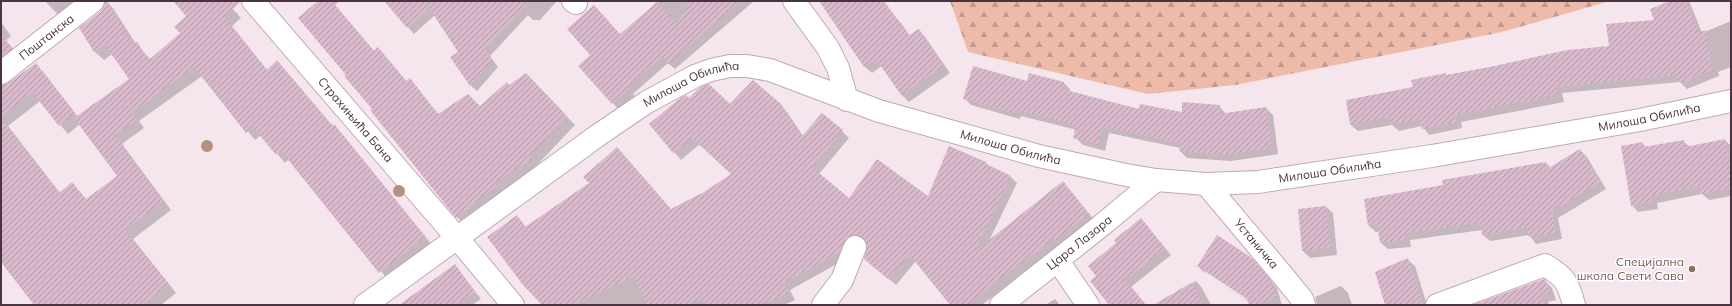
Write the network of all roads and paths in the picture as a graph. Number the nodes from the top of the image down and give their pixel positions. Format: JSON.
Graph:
{"nodes":[{"id":1,"x":93,"y":1,"type":"edge"},
{"id":2,"x":253,"y":1,"type":"edge"},
{"id":3,"x":794,"y":1,"type":"edge"},
{"id":4,"x":1,"y":73,"type":"edge"},
{"id":5,"x":847,"y":100,"type":"junction"},
{"id":6,"x":1731,"y":101,"type":"edge"},
{"id":7,"x":1156,"y":180,"type":"junction"},
{"id":8,"x":1206,"y":184,"type":"junction"},
{"id":9,"x":458,"y":239,"type":"junction"},
{"id":10,"x":855,"y":247,"type":"dead end"},
{"id":11,"x":1058,"y":261,"type":"junction"},
{"id":12,"x":365,"y":305,"type":"edge"},
{"id":13,"x":513,"y":305,"type":"edge"},
{"id":14,"x":823,"y":305,"type":"edge"},
{"id":15,"x":1001,"y":305,"type":"edge"},
{"id":16,"x":1088,"y":305,"type":"edge"},
{"id":17,"x":1304,"y":305,"type":"edge"},
{"id":18,"x":1437,"y":305,"type":"edge"},
{"id":19,"x":1574,"y":305,"type":"edge"}],
"edges":[{"from":1,"to":4,"type":"street","name":"Поштанска"},
{"from":2,"to":9,"type":"street","name":"Страхињића Бана"},
{"from":3,"to":5,"type":"street"},
{"from":5,"to":7,"type":"street","name":"Милоша Обилића"},
{"from":5,"to":9,"type":"street","name":"Милоша Обилића"},
{"from":6,"to":8,"type":"street","name":"Милоша Обилића"},
{"from":7,"to":8,"type":"street","name":"Милоша Обилића"},
{"from":7,"to":11,"type":"street","name":"Цара Лазара"},
{"from":8,"to":17,"type":"street","name":"Устаничка"},
{"from":9,"to":12,"type":"street","name":"Милоша Обилића"},
{"from":9,"to":13,"type":"street","name":"Страхињића Бана"},
{"from":10,"to":14,"type":"street"},
{"from":11,"to":15,"type":"street","name":"Цара Лазара"},
{"from":11,"to":16,"type":"street"},
{"from":18,"to":19,"type":"street"}]}
